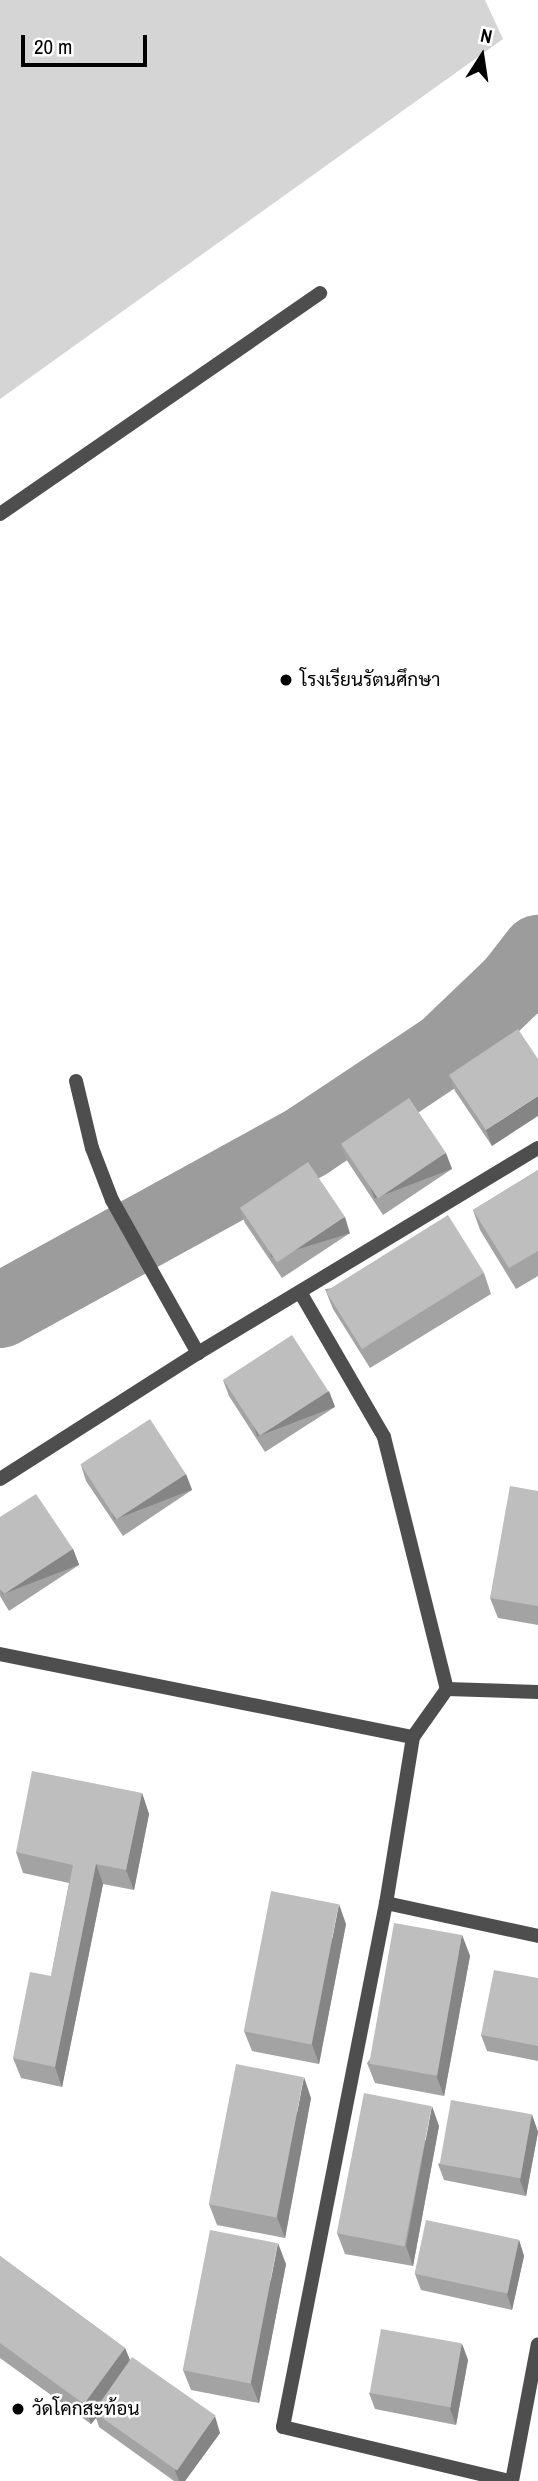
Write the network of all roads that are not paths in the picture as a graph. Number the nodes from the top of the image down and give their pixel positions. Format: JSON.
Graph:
{"nodes":[{"id":1,"x":320,"y":293,"type":"dead end"},
{"id":2,"x":0,"y":514,"type":"edge"},
{"id":3,"x":76,"y":1081,"type":"dead end"},
{"id":4,"x":538,"y":1149,"type":"edge"},
{"id":5,"x":300,"y":1292,"type":"junction"},
{"id":6,"x":198,"y":1353,"type":"junction"},
{"id":7,"x":0,"y":1479,"type":"edge"},
{"id":8,"x":0,"y":1654,"type":"edge"},
{"id":9,"x":447,"y":1689,"type":"junction"},
{"id":10,"x":538,"y":1692,"type":"edge"},
{"id":11,"x":413,"y":1737,"type":"junction"},
{"id":12,"x":386,"y":1903,"type":"junction"},
{"id":13,"x":538,"y":1937,"type":"edge"},
{"id":14,"x":538,"y":2344,"type":"edge"},
{"id":15,"x":511,"y":2481,"type":"edge"}],
"edges":[{"from":1,"to":2,"type":"street"},
{"from":3,"to":6,"type":"street"},
{"from":4,"to":5,"type":"street"},
{"from":5,"to":6,"type":"street"},
{"from":5,"to":9,"type":"street"},
{"from":6,"to":7,"type":"street"},
{"from":8,"to":11,"type":"street"},
{"from":9,"to":10,"type":"street"},
{"from":9,"to":11,"type":"street"},
{"from":11,"to":12,"type":"street"},
{"from":12,"to":13,"type":"street"},
{"from":12,"to":15,"type":"street"},
{"from":14,"to":15,"type":"street"}]}
